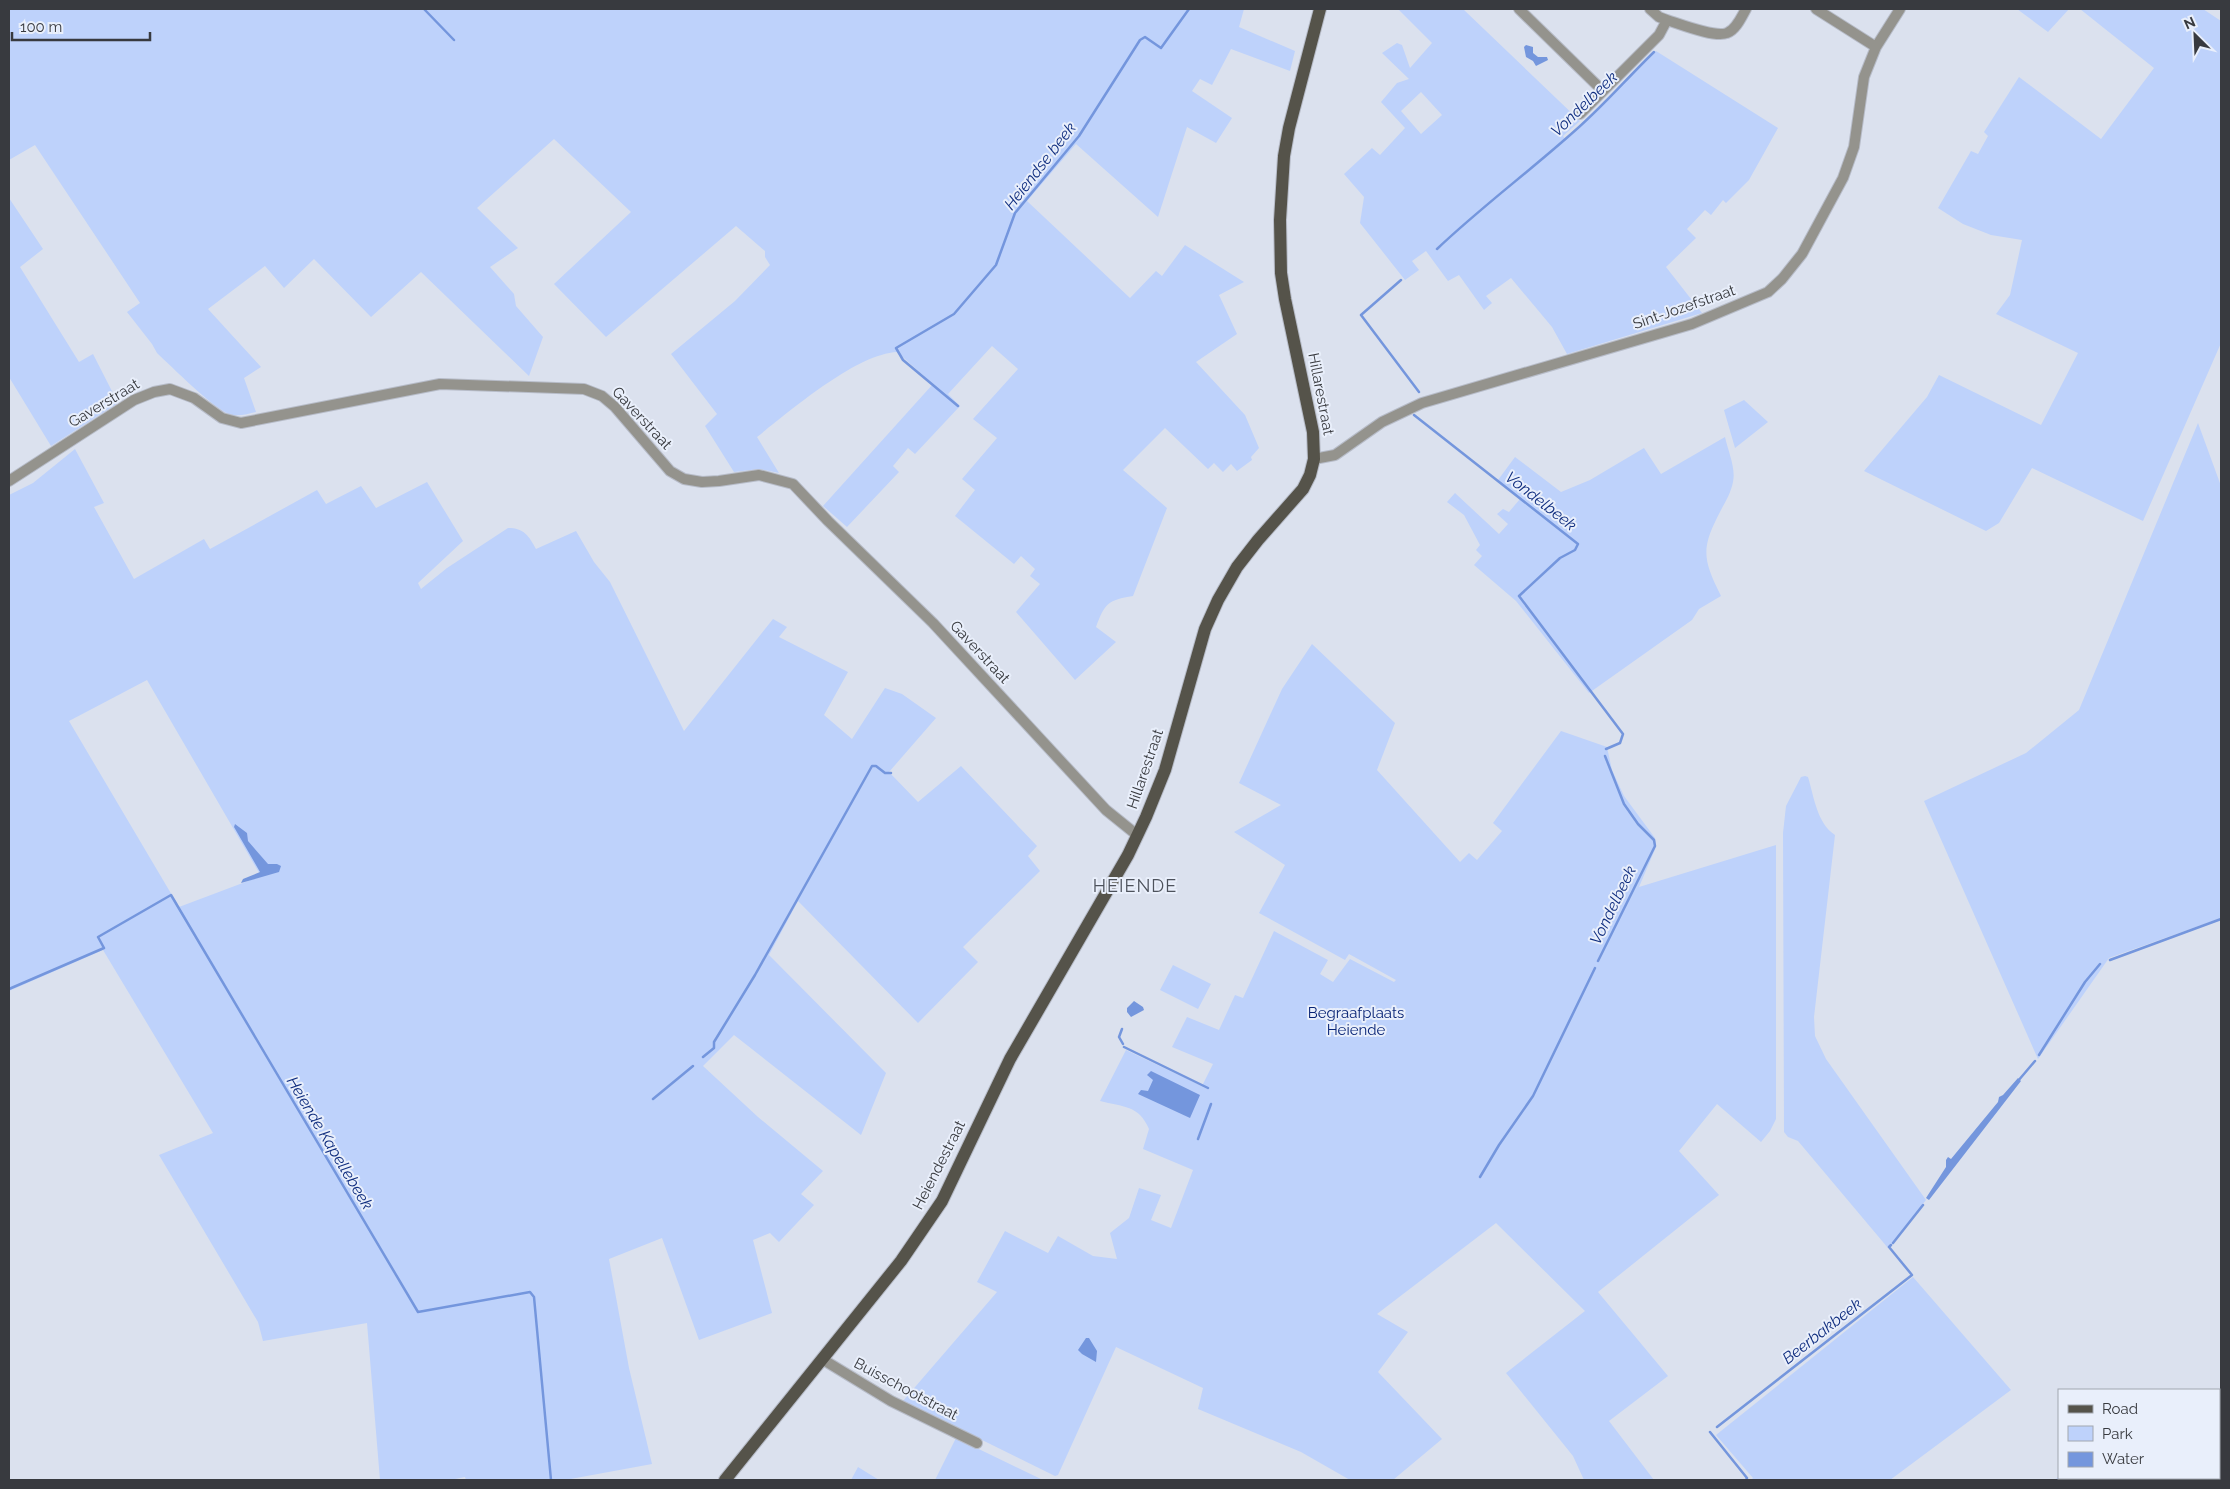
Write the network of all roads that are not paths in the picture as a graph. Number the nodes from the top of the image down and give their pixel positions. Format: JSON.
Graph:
{"nodes":[{"id":1,"x":1320,"y":9,"type":"edge"},
{"id":2,"x":1519,"y":9,"type":"edge"},
{"id":3,"x":1650,"y":9,"type":"edge"},
{"id":4,"x":1746,"y":9,"type":"edge"},
{"id":5,"x":1816,"y":9,"type":"edge"},
{"id":6,"x":1900,"y":9,"type":"edge"},
{"id":7,"x":1667,"y":20,"type":"junction"},
{"id":8,"x":1876,"y":47,"type":"junction"},
{"id":9,"x":1603,"y":91,"type":"junction"},
{"id":10,"x":1580,"y":114,"type":"dead end"},
{"id":11,"x":1314,"y":459,"type":"junction"},
{"id":12,"x":9,"y":481,"type":"edge"},
{"id":13,"x":1137,"y":835,"type":"junction"},
{"id":14,"x":822,"y":1359,"type":"junction"},
{"id":15,"x":978,"y":1443,"type":"dead end"},
{"id":16,"x":725,"y":1480,"type":"edge"}],
"edges":[{"from":1,"to":11,"type":"main road","name":"Hillarestraat"},
{"from":2,"to":9,"type":"street"},
{"from":3,"to":7,"type":"street"},
{"from":4,"to":7,"type":"street"},
{"from":5,"to":8,"type":"street"},
{"from":6,"to":8,"type":"street","name":"Sint-Jozefstraat"},
{"from":7,"to":9,"type":"street"},
{"from":8,"to":11,"type":"street","name":"Sint-Jozefstraat"},
{"from":9,"to":10,"type":"street"},
{"from":11,"to":13,"type":"main road","name":"Hillarestraat"},
{"from":12,"to":13,"type":"street","name":"Gaverstraat"},
{"from":13,"to":14,"type":"main road","name":"Heiendestraat"},
{"from":14,"to":15,"type":"street","name":"Buisschootstraat"},
{"from":14,"to":16,"type":"main road","name":"Heiendestraat"}]}
